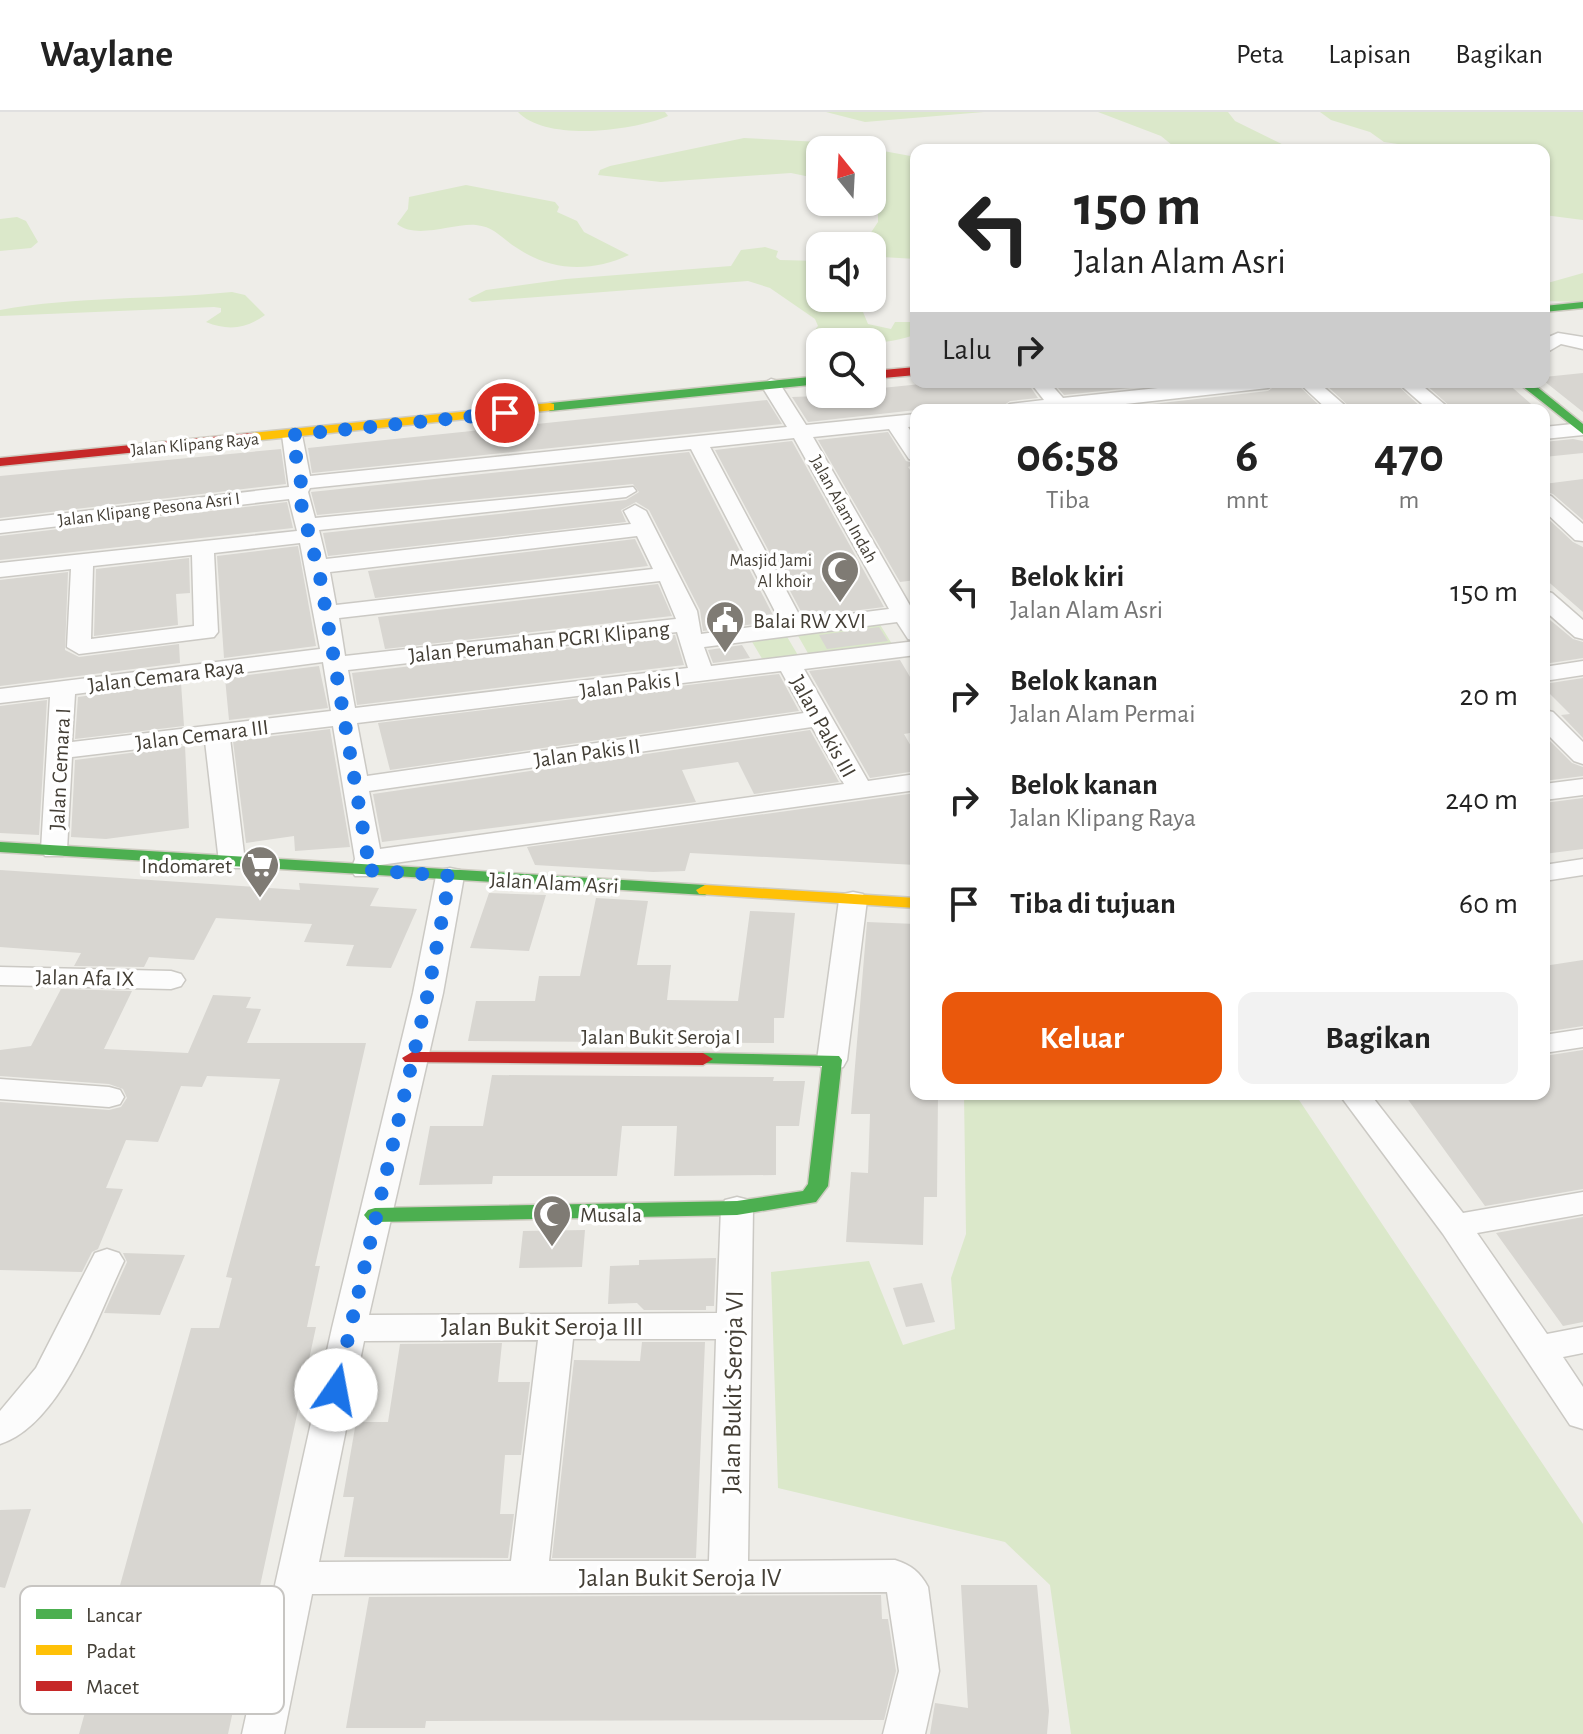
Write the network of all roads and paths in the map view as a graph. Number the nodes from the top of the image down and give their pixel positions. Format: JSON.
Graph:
{"nodes":[{"id":1,"x":1583,"y":305,"type":"edge"},
{"id":2,"x":1550,"y":308,"type":"edge"},
{"id":3,"x":1551,"y":343,"type":"edge"},
{"id":4,"x":1583,"y":343,"type":"edge"},
{"id":5,"x":910,"y":372,"type":"edge"},
{"id":6,"x":886,"y":374,"type":"edge"},
{"id":7,"x":806,"y":381,"type":"edge"},
{"id":8,"x":771,"y":385,"type":"junction"},
{"id":9,"x":1044,"y":388,"type":"edge"},
{"id":10,"x":1218,"y":388,"type":"edge"},
{"id":11,"x":1314,"y":388,"type":"edge"},
{"id":12,"x":1414,"y":388,"type":"edge"},
{"id":13,"x":1531,"y":388,"type":"edge"},
{"id":14,"x":1057,"y":404,"type":"edge"},
{"id":15,"x":1084,"y":404,"type":"edge"},
{"id":16,"x":1333,"y":404,"type":"edge"},
{"id":17,"x":1434,"y":404,"type":"edge"},
{"id":18,"x":910,"y":421,"type":"edge"},
{"id":19,"x":895,"y":422,"type":"junction"},
{"id":20,"x":800,"y":429,"type":"junction"},
{"id":21,"x":1582,"y":429,"type":"edge"},
{"id":22,"x":1550,"y":432,"type":"edge"},
{"id":23,"x":292,"y":435,"type":"junction"},
{"id":24,"x":697,"y":442,"type":"junction"},
{"id":25,"x":910,"y":446,"type":"edge"},
{"id":26,"x":615,"y":451,"type":"junction"},
{"id":27,"x":0,"y":462,"type":"edge"},
{"id":28,"x":300,"y":487,"type":"junction"},
{"id":29,"x":626,"y":491,"type":"junction"},
{"id":30,"x":1550,"y":505,"type":"edge"},
{"id":31,"x":0,"y":527,"type":"edge"},
{"id":32,"x":643,"y":529,"type":"junction"},
{"id":33,"x":309,"y":530,"type":"junction"},
{"id":34,"x":1583,"y":535,"type":"edge"},
{"id":35,"x":203,"y":549,"type":"junction"},
{"id":36,"x":82,"y":563,"type":"junction"},
{"id":37,"x":317,"y":567,"type":"junction"},
{"id":38,"x":0,"y":570,"type":"edge"},
{"id":39,"x":667,"y":574,"type":"junction"},
{"id":40,"x":1558,"y":608,"type":"edge"},
{"id":41,"x":326,"y":613,"type":"junction"},
{"id":42,"x":904,"y":615,"type":"edge"},
{"id":43,"x":795,"y":628,"type":"junction"},
{"id":44,"x":1583,"y":632,"type":"edge"},
{"id":45,"x":689,"y":634,"type":"junction"},
{"id":46,"x":910,"y":649,"type":"edge"},
{"id":47,"x":334,"y":660,"type":"junction"},
{"id":48,"x":789,"y":664,"type":"junction"},
{"id":49,"x":1583,"y":668,"type":"edge"},
{"id":50,"x":1550,"y":673,"type":"edge"},
{"id":51,"x":703,"y":676,"type":"junction"},
{"id":52,"x":63,"y":688,"type":"junction"},
{"id":53,"x":0,"y":696,"type":"edge"},
{"id":54,"x":343,"y":718,"type":"junction"},
{"id":55,"x":820,"y":718,"type":"junction"},
{"id":56,"x":1550,"y":723,"type":"edge"},
{"id":57,"x":217,"y":733,"type":"junction"},
{"id":58,"x":61,"y":751,"type":"junction"},
{"id":59,"x":1583,"y":756,"type":"edge"},
{"id":60,"x":910,"y":783,"type":"edge"},
{"id":61,"x":354,"y":786,"type":"junction"},
{"id":62,"x":1583,"y":787,"type":"edge"},
{"id":63,"x":859,"y":788,"type":"junction"},
{"id":64,"x":1550,"y":791,"type":"edge"},
{"id":65,"x":0,"y":847,"type":"edge"},
{"id":66,"x":54,"y":850,"type":"junction"},
{"id":67,"x":232,"y":862,"type":"junction"},
{"id":68,"x":367,"y":864,"type":"junction"},
{"id":69,"x":1583,"y":867,"type":"edge"},
{"id":70,"x":1550,"y":872,"type":"edge"},
{"id":71,"x":450,"y":876,"type":"junction"},
{"id":72,"x":853,"y":900,"type":"junction"},
{"id":73,"x":910,"y":903,"type":"edge"},
{"id":74,"x":0,"y":976,"type":"edge"},
{"id":75,"x":171,"y":980,"type":"dead end"},
{"id":76,"x":1583,"y":1038,"type":"edge"},
{"id":77,"x":1550,"y":1043,"type":"edge"},
{"id":78,"x":412,"y":1058,"type":"junction"},
{"id":79,"x":832,"y":1060,"type":"junction"},
{"id":80,"x":0,"y":1089,"type":"edge"},
{"id":81,"x":109,"y":1097,"type":"dead end"},
{"id":82,"x":1359,"y":1100,"type":"edge"},
{"id":83,"x":1583,"y":1203,"type":"edge"},
{"id":84,"x":737,"y":1208,"type":"junction"},
{"id":85,"x":375,"y":1215,"type":"junction"},
{"id":86,"x":1455,"y":1226,"type":"junction"},
{"id":87,"x":107,"y":1261,"type":"dead end"},
{"id":88,"x":557,"y":1326,"type":"junction"},
{"id":89,"x":734,"y":1326,"type":"junction"},
{"id":90,"x":349,"y":1328,"type":"junction"},
{"id":91,"x":1583,"y":1340,"type":"edge"},
{"id":92,"x":1539,"y":1349,"type":"junction"},
{"id":93,"x":1583,"y":1415,"type":"edge"},
{"id":94,"x":0,"y":1430,"type":"edge"},
{"id":95,"x":728,"y":1576,"type":"junction"},
{"id":96,"x":298,"y":1578,"type":"junction"},
{"id":97,"x":528,"y":1578,"type":"junction"},
{"id":98,"x":284,"y":1640,"type":"edge"},
{"id":99,"x":267,"y":1714,"type":"edge"},
{"id":100,"x":263,"y":1734,"type":"edge"},
{"id":101,"x":904,"y":1734,"type":"edge"}],
"edges":[{"from":1,"to":2,"type":"street"},
{"from":3,"to":4,"type":"street"},
{"from":5,"to":6,"type":"street"},
{"from":7,"to":8,"type":"street","name":"Jalan Klipang Raya"},
{"from":8,"to":20,"type":"street","name":"Jalan Alam Indah"},
{"from":8,"to":23,"type":"street","name":"Jalan Klipang Raya"},
{"from":9,"to":14,"type":"street"},
{"from":10,"to":15,"type":"street"},
{"from":11,"to":16,"type":"street"},
{"from":12,"to":17,"type":"street"},
{"from":13,"to":21,"type":"street"},
{"from":18,"to":19,"type":"street"},
{"from":19,"to":20,"type":"street"},
{"from":19,"to":25,"type":"street"},
{"from":20,"to":24,"type":"street"},
{"from":20,"to":42,"type":"street","name":"Jalan Alam Indah"},
{"from":21,"to":22,"type":"street"},
{"from":23,"to":27,"type":"street","name":"Jalan Klipang Raya"},
{"from":23,"to":28,"type":"street"},
{"from":24,"to":26,"type":"street"},
{"from":24,"to":43,"type":"street"},
{"from":26,"to":28,"type":"street"},
{"from":26,"to":29,"type":"street","name":"Jalan Perumahan PGRI Klipang"},
{"from":28,"to":31,"type":"street","name":"Jalan Klipang Pesona Asri I"},
{"from":28,"to":33,"type":"street"},
{"from":29,"to":32,"type":"street","name":"Jalan Perumahan PGRI Klipang"},
{"from":29,"to":33,"type":"street"},
{"from":30,"to":34,"type":"street"},
{"from":32,"to":37,"type":"street"},
{"from":32,"to":39,"type":"street","name":"Jalan Perumahan PGRI Klipang"},
{"from":33,"to":35,"type":"street"},
{"from":33,"to":37,"type":"street"},
{"from":35,"to":36,"type":"street"},
{"from":35,"to":36,"type":"street"},
{"from":36,"to":38,"type":"street"},
{"from":37,"to":41,"type":"street"},
{"from":39,"to":41,"type":"street"},
{"from":39,"to":45,"type":"street","name":"Jalan Perumahan PGRI Klipang"},
{"from":40,"to":44,"type":"street"},
{"from":41,"to":47,"type":"street"},
{"from":42,"to":43,"type":"street"},
{"from":43,"to":45,"type":"street"},
{"from":45,"to":47,"type":"street","name":"Jalan Perumahan PGRI Klipang"},
{"from":45,"to":51,"type":"street"},
{"from":46,"to":48,"type":"street","name":"Jalan Pakis I"},
{"from":47,"to":52,"type":"street","name":"Jalan Cemara Raya"},
{"from":47,"to":54,"type":"street"},
{"from":48,"to":51,"type":"street","name":"Jalan Pakis I"},
{"from":48,"to":55,"type":"street","name":"Jalan Pakis III"},
{"from":49,"to":50,"type":"street"},
{"from":51,"to":54,"type":"street","name":"Jalan Pakis I"},
{"from":52,"to":53,"type":"street","name":"Jalan Cemara Raya"},
{"from":52,"to":58,"type":"street","name":"Jalan Cemara I"},
{"from":54,"to":57,"type":"street","name":"Jalan Cemara III"},
{"from":54,"to":61,"type":"street"},
{"from":55,"to":61,"type":"street","name":"Jalan Pakis II"},
{"from":55,"to":63,"type":"street","name":"Jalan Pakis III"},
{"from":56,"to":59,"type":"street"},
{"from":57,"to":58,"type":"street","name":"Jalan Cemara III"},
{"from":57,"to":67,"type":"street"},
{"from":58,"to":66,"type":"street","name":"Jalan Cemara I"},
{"from":60,"to":63,"type":"street"},
{"from":61,"to":68,"type":"street"},
{"from":62,"to":64,"type":"street"},
{"from":63,"to":68,"type":"street"},
{"from":65,"to":66,"type":"street","name":"Jalan Alam Asri"},
{"from":66,"to":67,"type":"street","name":"Jalan Alam Asri"},
{"from":67,"to":68,"type":"street","name":"Jalan Alam Asri"},
{"from":68,"to":71,"type":"street","name":"Jalan Alam Asri"},
{"from":69,"to":70,"type":"street"},
{"from":71,"to":72,"type":"street","name":"Jalan Alam Asri"},
{"from":71,"to":78,"type":"street"},
{"from":72,"to":73,"type":"street","name":"Jalan Alam Asri"},
{"from":72,"to":79,"type":"street"},
{"from":74,"to":75,"type":"street","name":"Jalan Afa IX"},
{"from":76,"to":77,"type":"street"},
{"from":78,"to":79,"type":"street","name":"Jalan Bukit Seroja I"},
{"from":78,"to":85,"type":"street"},
{"from":79,"to":84,"type":"street"},
{"from":80,"to":81,"type":"street"},
{"from":82,"to":86,"type":"street"},
{"from":83,"to":86,"type":"street"},
{"from":84,"to":85,"type":"street"},
{"from":84,"to":89,"type":"street","name":"Jalan Bukit Seroja VI"},
{"from":85,"to":90,"type":"street"},
{"from":86,"to":92,"type":"street"},
{"from":87,"to":94,"type":"street"},
{"from":88,"to":89,"type":"street","name":"Jalan Bukit Seroja III"},
{"from":88,"to":90,"type":"street","name":"Jalan Bukit Seroja III"},
{"from":88,"to":97,"type":"street"},
{"from":89,"to":95,"type":"street","name":"Jalan Bukit Seroja VI"},
{"from":90,"to":96,"type":"street"},
{"from":91,"to":92,"type":"street"},
{"from":92,"to":93,"type":"street"},
{"from":95,"to":97,"type":"street","name":"Jalan Bukit Seroja IV"},
{"from":95,"to":101,"type":"street","name":"Jalan Bukit Seroja IV"},
{"from":96,"to":97,"type":"street","name":"Jalan Bukit Seroja IV"},
{"from":96,"to":98,"type":"street"},
{"from":99,"to":100,"type":"street"}]}
